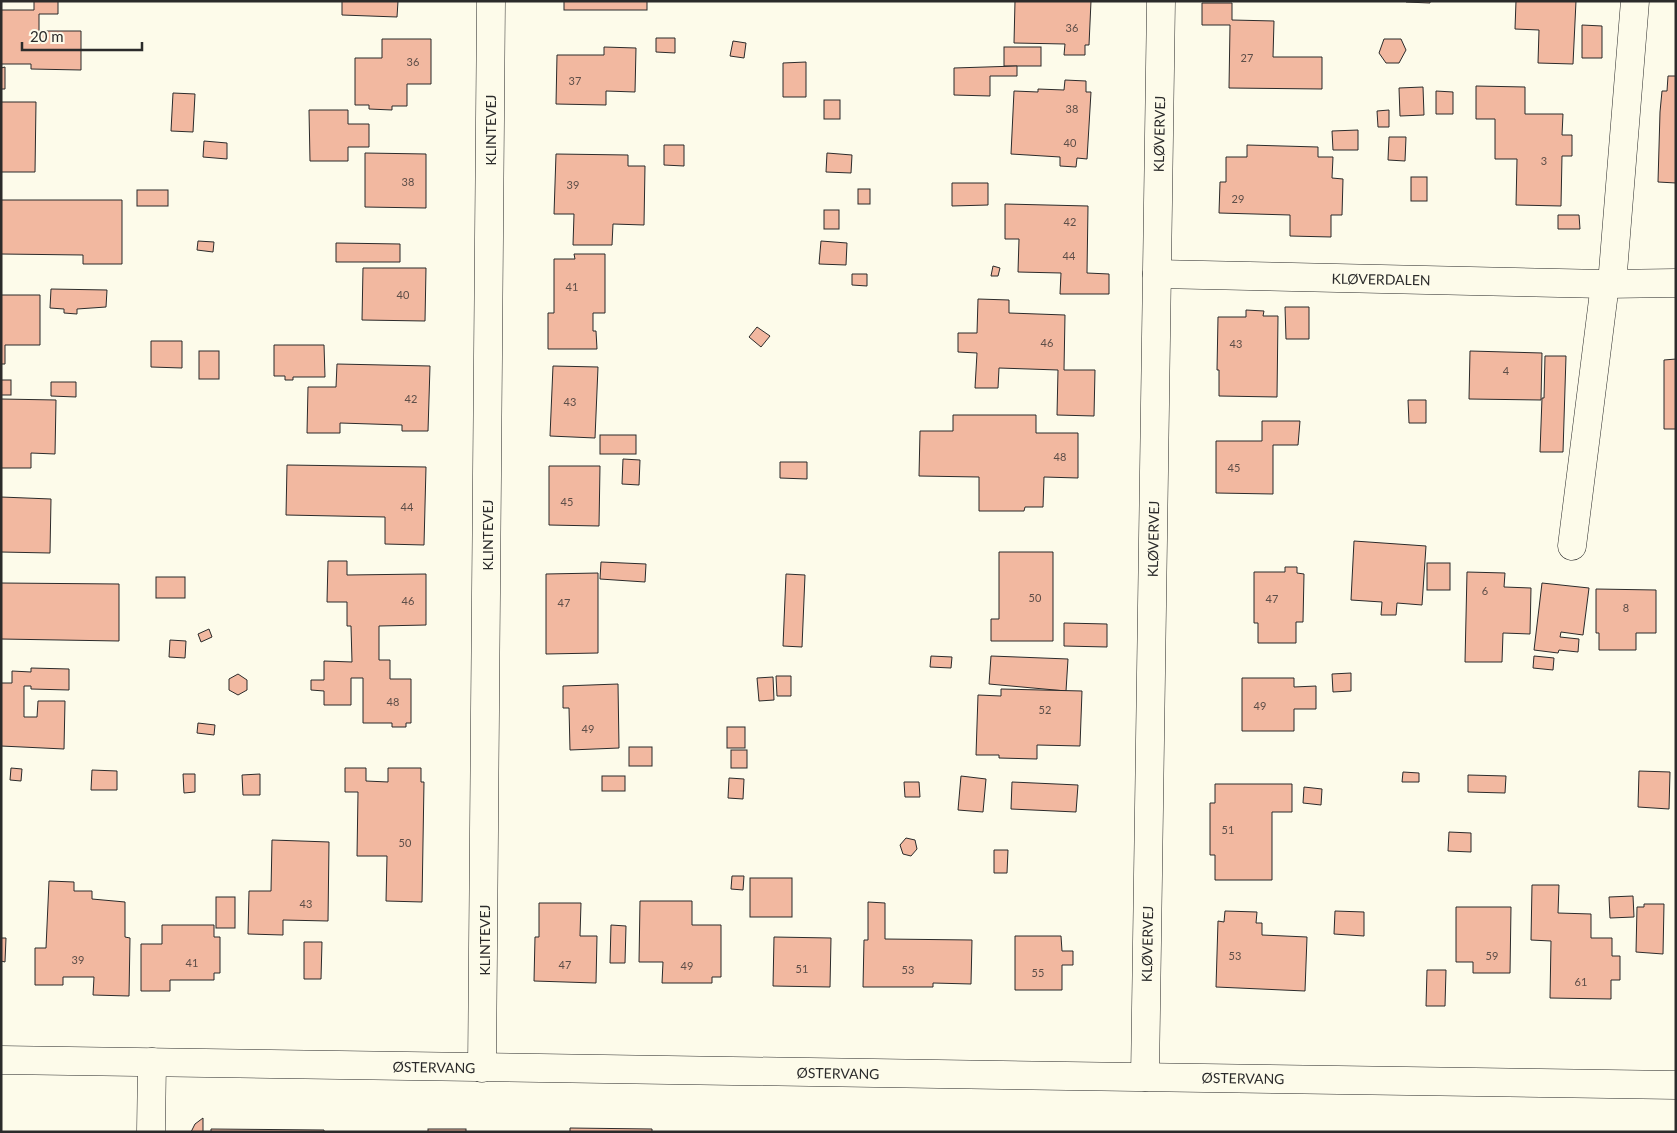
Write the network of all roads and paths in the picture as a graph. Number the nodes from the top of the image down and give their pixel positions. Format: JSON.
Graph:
{"nodes":[{"id":1,"x":491,"y":1,"type":"edge"},
{"id":2,"x":1161,"y":1,"type":"edge"},
{"id":3,"x":1634,"y":1,"type":"edge"},
{"id":4,"x":1157,"y":274,"type":"junction"},
{"id":5,"x":1676,"y":283,"type":"edge"},
{"id":6,"x":1609,"y":284,"type":"junction"},
{"id":7,"x":1572,"y":546,"type":"dead end"},
{"id":8,"x":1,"y":1060,"type":"edge"},
{"id":9,"x":152,"y":1062,"type":"junction"},
{"id":10,"x":482,"y":1068,"type":"junction"},
{"id":11,"x":1145,"y":1077,"type":"junction"},
{"id":12,"x":1676,"y":1085,"type":"edge"},
{"id":13,"x":150,"y":1132,"type":"edge"}],
"edges":[{"from":1,"to":10,"type":"street","name":"KLINTEVEJ"},
{"from":2,"to":4,"type":"street","name":"KLØVERVEJ"},
{"from":3,"to":6,"type":"street"},
{"from":4,"to":6,"type":"street","name":"KLØVERDALEN"},
{"from":4,"to":11,"type":"street","name":"KLØVERVEJ"},
{"from":5,"to":6,"type":"street","name":"KLØVERDALEN"},
{"from":6,"to":7,"type":"street"},
{"from":8,"to":9,"type":"street","name":"ØSTERVANG"},
{"from":9,"to":10,"type":"street","name":"ØSTERVANG"},
{"from":9,"to":13,"type":"street"},
{"from":10,"to":11,"type":"street","name":"ØSTERVANG"},
{"from":11,"to":12,"type":"street","name":"ØSTERVANG"}]}
